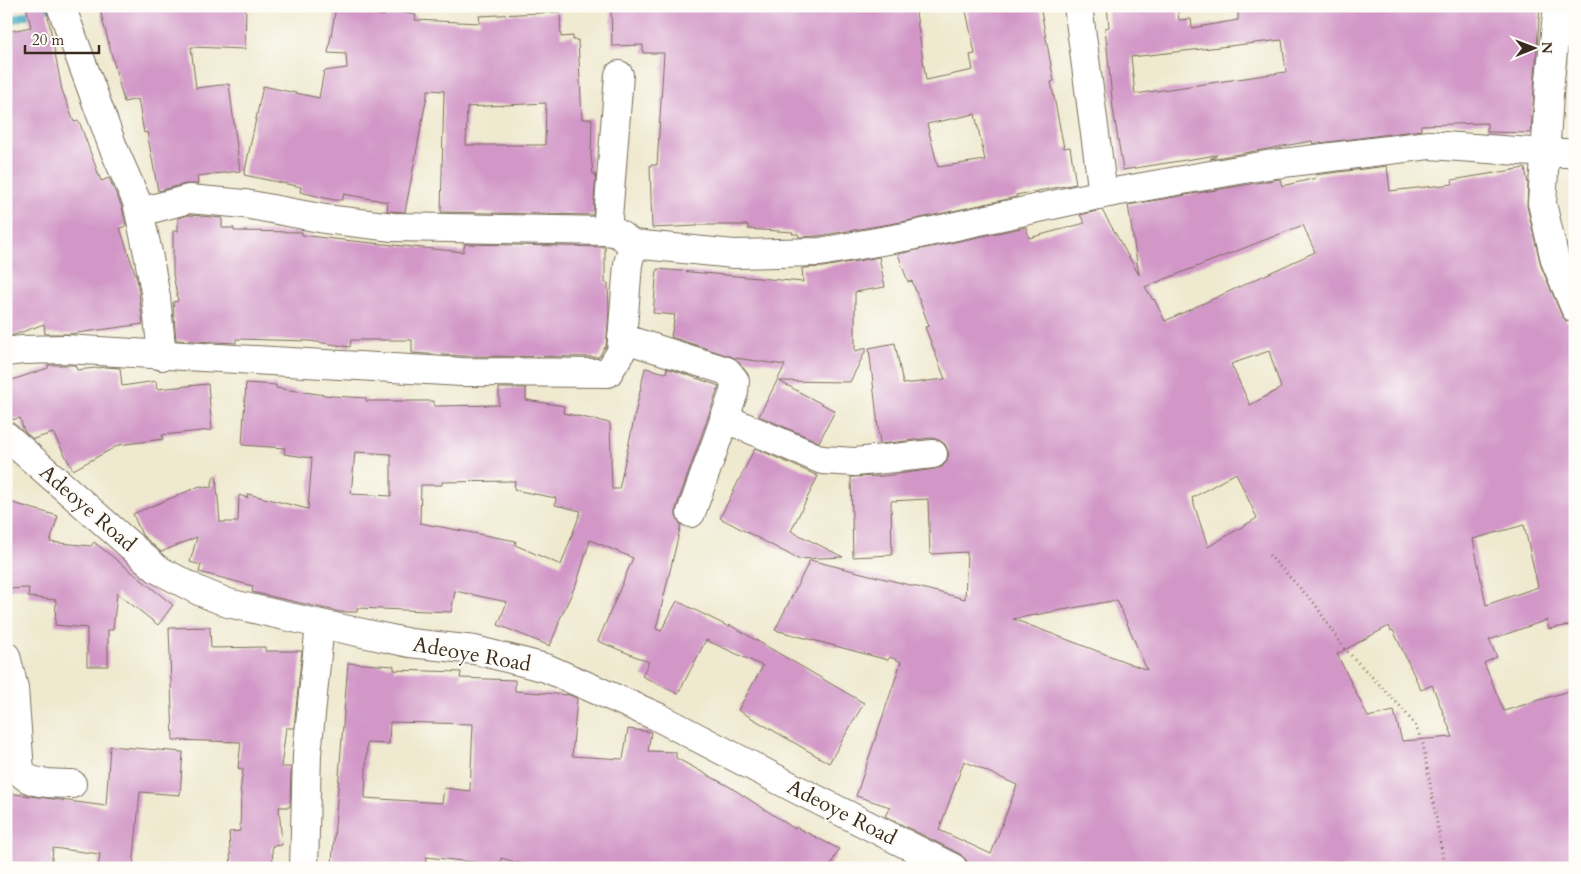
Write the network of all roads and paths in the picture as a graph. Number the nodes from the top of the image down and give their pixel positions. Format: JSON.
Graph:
{"nodes":[{"id":1,"x":61,"y":6,"type":"edge"},
{"id":2,"x":1078,"y":6,"type":"edge"},
{"id":3,"x":1558,"y":6,"type":"edge"},
{"id":4,"x":620,"y":74,"type":"dead end"},
{"id":5,"x":1546,"y":153,"type":"junction"},
{"id":6,"x":1575,"y":153,"type":"edge"},
{"id":7,"x":1103,"y":194,"type":"junction"},
{"id":8,"x":140,"y":212,"type":"junction"},
{"id":9,"x":607,"y":231,"type":"junction"},
{"id":10,"x":633,"y":244,"type":"junction"},
{"id":11,"x":1575,"y":308,"type":"edge"},
{"id":12,"x":622,"y":338,"type":"junction"},
{"id":13,"x":6,"y":352,"type":"edge"},
{"id":14,"x":162,"y":356,"type":"junction"},
{"id":15,"x":724,"y":418,"type":"junction"},
{"id":16,"x":6,"y":436,"type":"edge"},
{"id":17,"x":933,"y":454,"type":"dead end"},
{"id":18,"x":691,"y":513,"type":"dead end"},
{"id":19,"x":1269,"y":555,"type":"dead end"},
{"id":20,"x":320,"y":624,"type":"junction"},
{"id":21,"x":6,"y":656,"type":"edge"},
{"id":22,"x":72,"y":784,"type":"dead end"},
{"id":23,"x":304,"y":868,"type":"edge"},
{"id":24,"x":953,"y":868,"type":"edge"},
{"id":25,"x":1445,"y":868,"type":"edge"}],
"edges":[{"from":1,"to":8,"type":"street"},
{"from":2,"to":7,"type":"street"},
{"from":3,"to":5,"type":"street"},
{"from":4,"to":9,"type":"street"},
{"from":5,"to":6,"type":"street"},
{"from":5,"to":7,"type":"street"},
{"from":5,"to":11,"type":"street"},
{"from":7,"to":10,"type":"street"},
{"from":8,"to":9,"type":"street"},
{"from":8,"to":14,"type":"street"},
{"from":9,"to":10,"type":"street"},
{"from":10,"to":12,"type":"street"},
{"from":12,"to":14,"type":"street"},
{"from":12,"to":15,"type":"street"},
{"from":13,"to":14,"type":"street"},
{"from":15,"to":17,"type":"street"},
{"from":15,"to":18,"type":"street"},
{"from":16,"to":20,"type":"street","name":"Adeoye Road"},
{"from":19,"to":25,"type":"path"},
{"from":20,"to":23,"type":"street"},
{"from":20,"to":24,"type":"street","name":"Adeoye Road"},
{"from":21,"to":22,"type":"street"}]}
